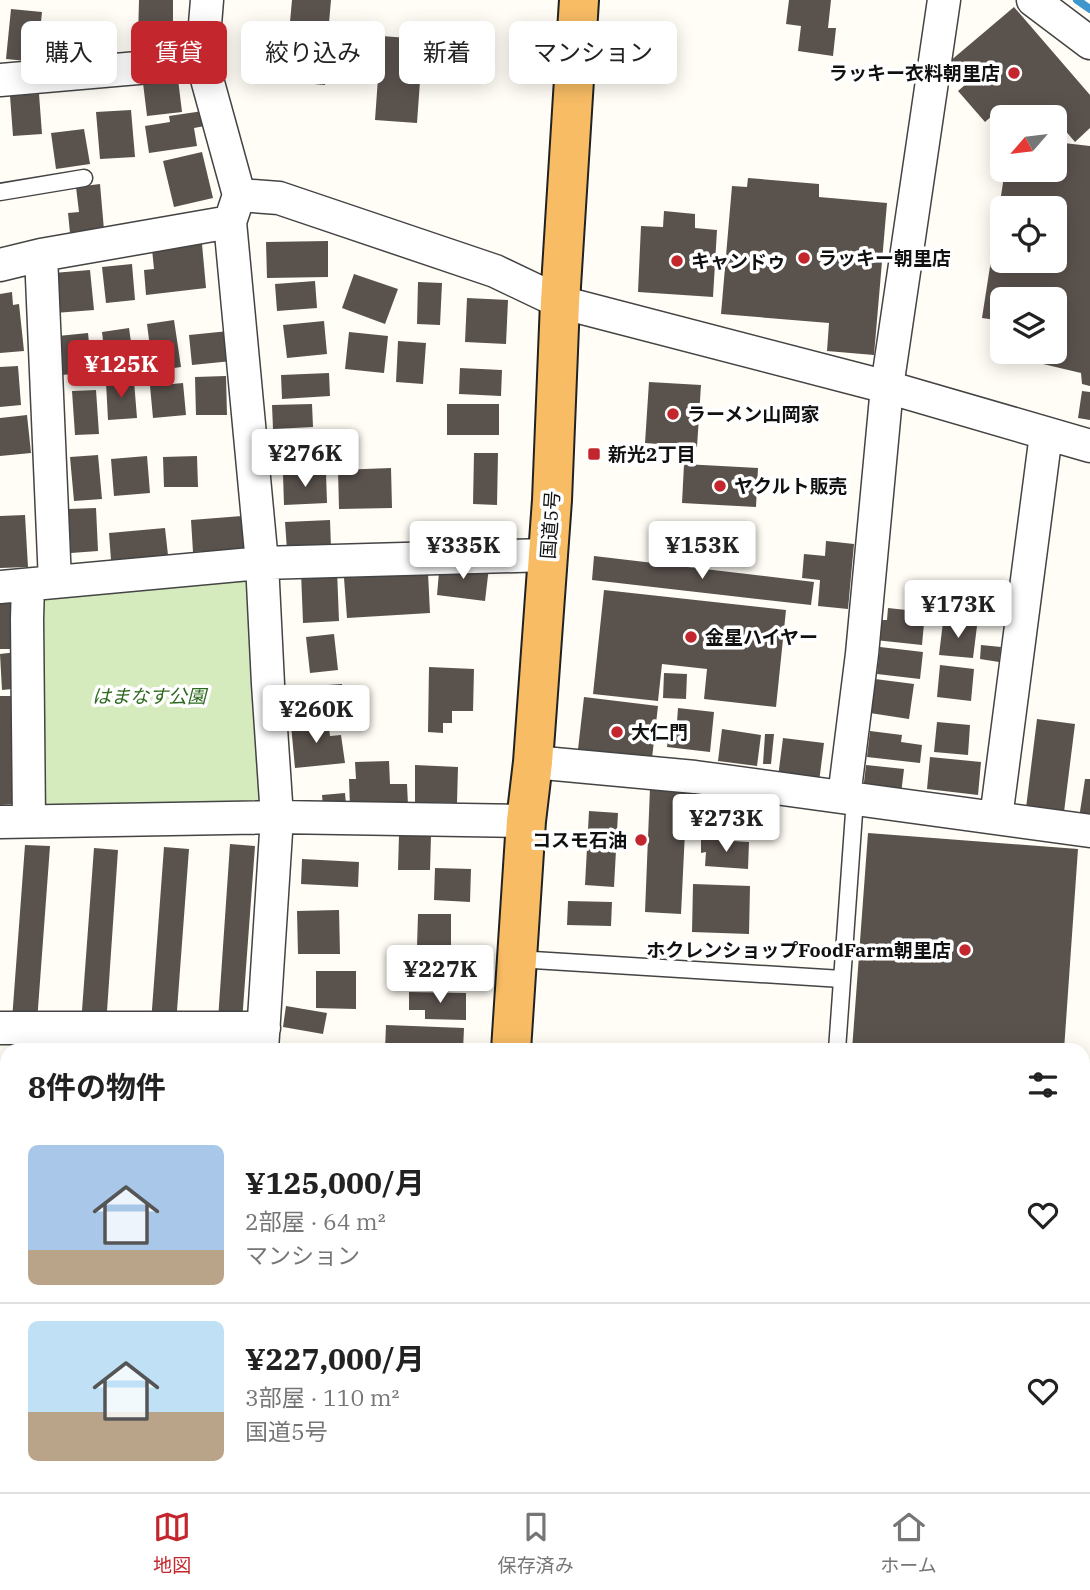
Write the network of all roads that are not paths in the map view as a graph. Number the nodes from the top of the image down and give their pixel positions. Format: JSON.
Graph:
{"nodes":[{"id":1,"x":207,"y":0,"type":"edge"},
{"id":2,"x":579,"y":0,"type":"edge"},
{"id":3,"x":944,"y":0,"type":"edge"},
{"id":4,"x":1033,"y":0,"type":"edge"},
{"id":5,"x":205,"y":21,"type":"edge"},
{"id":6,"x":1090,"y":43,"type":"edge"},
{"id":7,"x":131,"y":69,"type":"edge"},
{"id":8,"x":0,"y":80,"type":"edge"},
{"id":9,"x":207,"y":84,"type":"edge"},
{"id":10,"x":84,"y":178,"type":"dead end"},
{"id":11,"x":0,"y":192,"type":"edge"},
{"id":12,"x":234,"y":209,"type":"junction"},
{"id":13,"x":41,"y":255,"type":"junction"},
{"id":14,"x":0,"y":265,"type":"edge"},
{"id":15,"x":560,"y":302,"type":"junction"},
{"id":16,"x":887,"y":387,"type":"junction"},
{"id":17,"x":1046,"y":434,"type":"junction"},
{"id":18,"x":1090,"y":446,"type":"edge"},
{"id":19,"x":548,"y":555,"type":"junction"},
{"id":20,"x":262,"y":563,"type":"junction"},
{"id":21,"x":28,"y":585,"type":"edge"},
{"id":22,"x":533,"y":762,"type":"junction"},
{"id":23,"x":849,"y":798,"type":"junction"},
{"id":24,"x":278,"y":817,"type":"junction"},
{"id":25,"x":996,"y":818,"type":"junction"},
{"id":26,"x":14,"y":821,"type":"edge"},
{"id":27,"x":526,"y":821,"type":"junction"},
{"id":28,"x":1090,"y":831,"type":"edge"},
{"id":29,"x":517,"y":959,"type":"junction"},
{"id":30,"x":842,"y":979,"type":"junction"},
{"id":31,"x":0,"y":1028,"type":"edge"},
{"id":32,"x":263,"y":1039,"type":"edge"},
{"id":33,"x":511,"y":1043,"type":"edge"},
{"id":34,"x":837,"y":1043,"type":"edge"}],
"edges":[{"from":1,"to":5,"type":"street"},
{"from":2,"to":15,"type":"highway","name":"国道5号"},
{"from":3,"to":16,"type":"street"},
{"from":4,"to":6,"type":"street"},
{"from":7,"to":8,"type":"street"},
{"from":9,"to":12,"type":"street"},
{"from":10,"to":11,"type":"lane"},
{"from":12,"to":13,"type":"street"},
{"from":12,"to":15,"type":"street"},
{"from":12,"to":20,"type":"street"},
{"from":13,"to":14,"type":"street"},
{"from":13,"to":21,"type":"street"},
{"from":15,"to":16,"type":"street"},
{"from":15,"to":19,"type":"highway","name":"国道5号"},
{"from":16,"to":17,"type":"street"},
{"from":16,"to":23,"type":"street"},
{"from":17,"to":18,"type":"street"},
{"from":17,"to":25,"type":"street"},
{"from":19,"to":20,"type":"street"},
{"from":19,"to":22,"type":"highway","name":"国道5号"},
{"from":20,"to":21,"type":"street"},
{"from":20,"to":24,"type":"street"},
{"from":21,"to":26,"type":"street"},
{"from":22,"to":23,"type":"street"},
{"from":22,"to":27,"type":"highway","name":"国道5号"},
{"from":23,"to":25,"type":"street"},
{"from":23,"to":30,"type":"lane"},
{"from":24,"to":26,"type":"street"},
{"from":24,"to":27,"type":"street"},
{"from":24,"to":32,"type":"street"},
{"from":25,"to":28,"type":"street"},
{"from":27,"to":29,"type":"highway","name":"国道5号"},
{"from":29,"to":30,"type":"lane"},
{"from":29,"to":33,"type":"highway","name":"国道5号"},
{"from":30,"to":34,"type":"lane"},
{"from":31,"to":32,"type":"street"}]}
